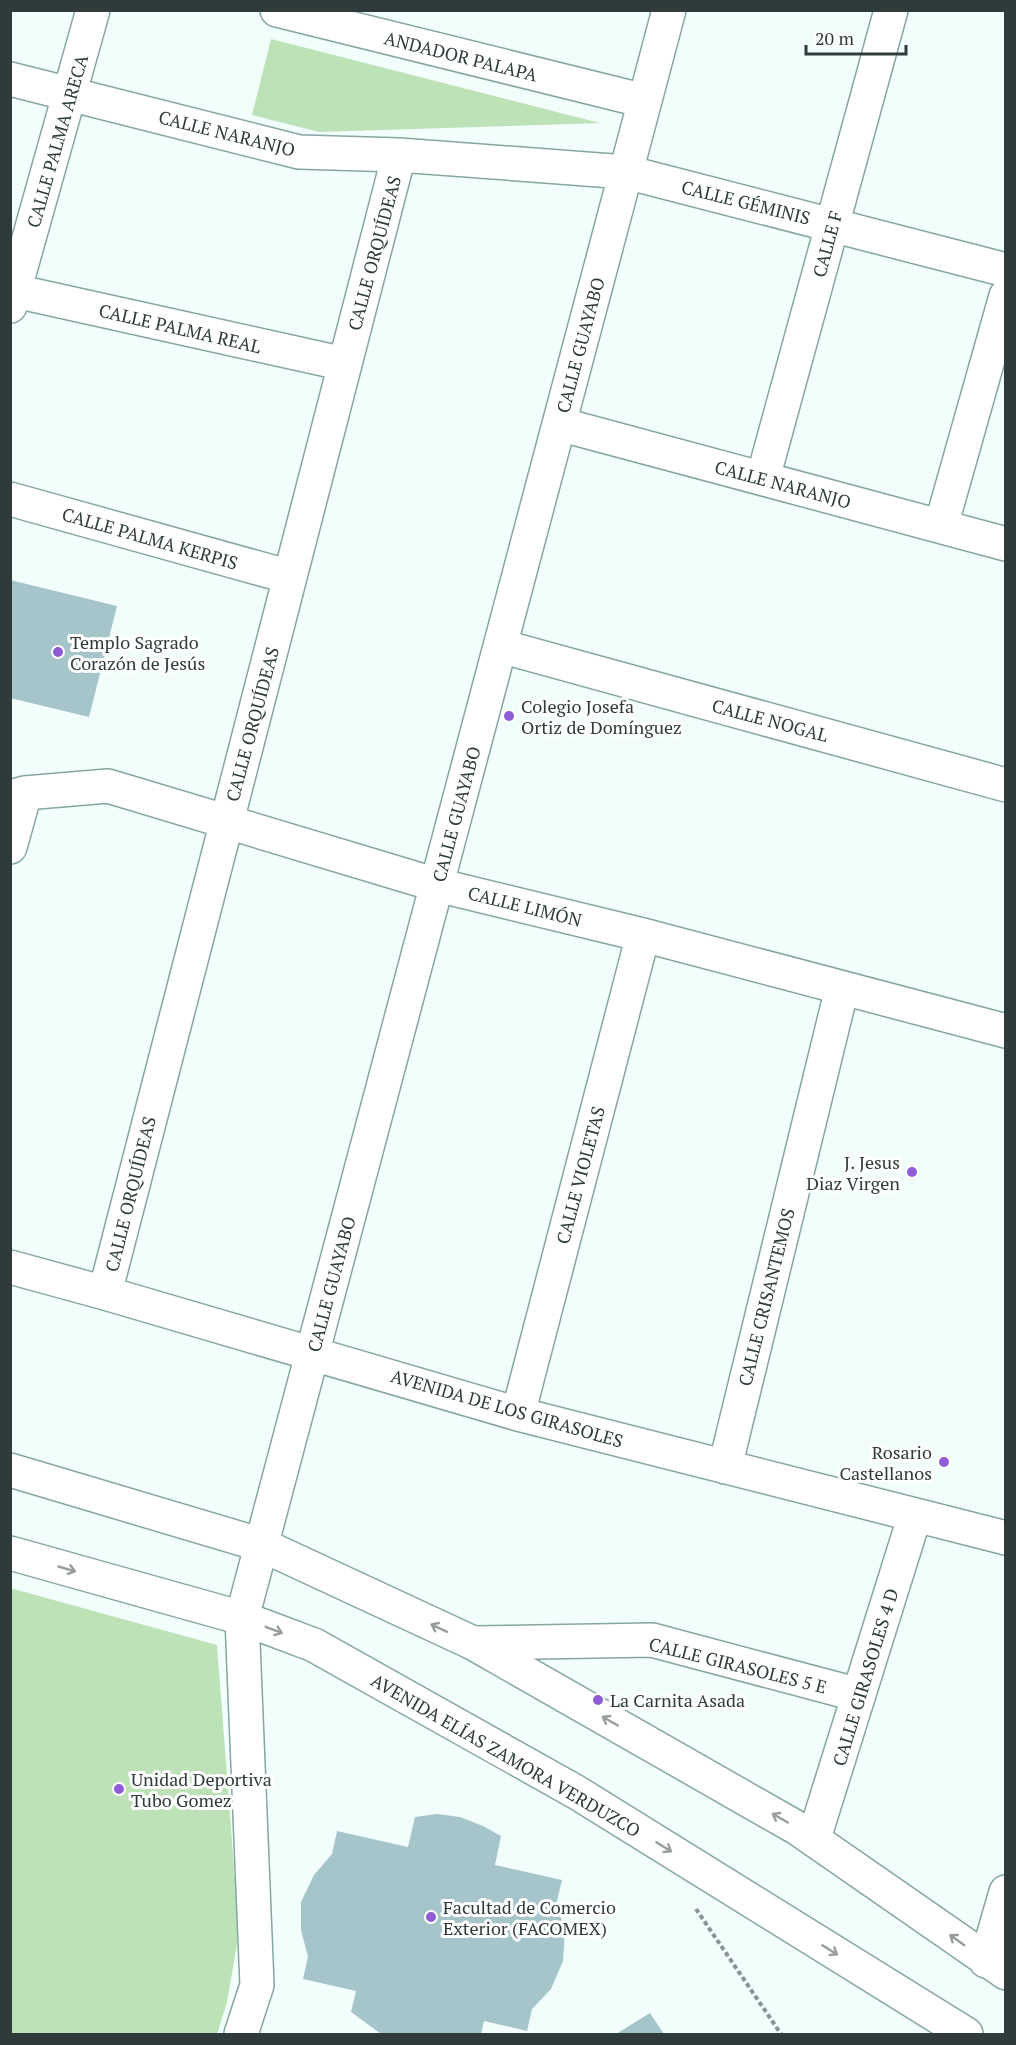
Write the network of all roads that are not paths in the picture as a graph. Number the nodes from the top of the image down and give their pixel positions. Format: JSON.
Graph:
{"nodes":[{"id":1,"x":93,"y":10,"type":"edge"},
{"id":2,"x":277,"y":10,"type":"edge"},
{"id":3,"x":669,"y":10,"type":"edge"},
{"id":4,"x":891,"y":10,"type":"edge"},
{"id":5,"x":10,"y":79,"type":"edge"},
{"id":6,"x":70,"y":93,"type":"junction"},
{"id":7,"x":645,"y":101,"type":"junction"},
{"id":8,"x":399,"y":155,"type":"junction"},
{"id":9,"x":626,"y":172,"type":"junction"},
{"id":10,"x":833,"y":224,"type":"junction"},
{"id":11,"x":1005,"y":270,"type":"edge"},
{"id":12,"x":1005,"y":296,"type":"edge"},
{"id":13,"x":13,"y":298,"type":"edge"},
{"id":14,"x":345,"y":364,"type":"junction"},
{"id":15,"x":559,"y":424,"type":"junction"},
{"id":16,"x":763,"y":478,"type":"junction"},
{"id":17,"x":10,"y":499,"type":"edge"},
{"id":18,"x":941,"y":526,"type":"junction"},
{"id":19,"x":1005,"y":544,"type":"edge"},
{"id":20,"x":290,"y":577,"type":"junction"},
{"id":21,"x":500,"y":646,"type":"junction"},
{"id":22,"x":1005,"y":784,"type":"edge"},
{"id":23,"x":18,"y":795,"type":"edge"},
{"id":24,"x":227,"y":821,"type":"junction"},
{"id":25,"x":10,"y":847,"type":"edge"},
{"id":26,"x":437,"y":885,"type":"junction"},
{"id":27,"x":643,"y":935,"type":"junction"},
{"id":28,"x":842,"y":988,"type":"junction"},
{"id":29,"x":1005,"y":1030,"type":"edge"},
{"id":30,"x":10,"y":1267,"type":"edge"},
{"id":31,"x":105,"y":1293,"type":"junction"},
{"id":32,"x":313,"y":1353,"type":"junction"},
{"id":33,"x":518,"y":1414,"type":"junction"},
{"id":34,"x":725,"y":1467,"type":"junction"},
{"id":35,"x":10,"y":1470,"type":"edge"},
{"id":36,"x":915,"y":1515,"type":"junction"},
{"id":37,"x":1005,"y":1538,"type":"edge"},
{"id":38,"x":262,"y":1545,"type":"junction"},
{"id":39,"x":10,"y":1553,"type":"edge"},
{"id":40,"x":242,"y":1618,"type":"junction"},
{"id":41,"x":473,"y":1643,"type":"junction"},
{"id":42,"x":859,"y":1695,"type":"junction"},
{"id":43,"x":814,"y":1838,"type":"junction"},
{"id":44,"x":1005,"y":1892,"type":"edge"},
{"id":45,"x":996,"y":1967,"type":"edge"},
{"id":46,"x":241,"y":2034,"type":"edge"},
{"id":47,"x":966,"y":2034,"type":"edge"}],
"edges":[{"from":1,"to":6,"type":"street","name":"CALLE PALMA ARECA"},
{"from":2,"to":7,"type":"street","name":"ANDADOR PALAPA"},
{"from":3,"to":7,"type":"street","name":"CALLE GUAYABO"},
{"from":4,"to":10,"type":"street","name":"CALLE F"},
{"from":5,"to":6,"type":"street","name":"CALLE NARANJO"},
{"from":6,"to":8,"type":"street","name":"CALLE NARANJO"},
{"from":6,"to":13,"type":"street","name":"CALLE PALMA ARECA"},
{"from":7,"to":9,"type":"street","name":"CALLE GUAYABO"},
{"from":8,"to":9,"type":"street","name":"CALLE NARANJO"},
{"from":8,"to":14,"type":"street","name":"CALLE ORQUÍDEAS"},
{"from":9,"to":10,"type":"street","name":"CALLE GÉMINIS"},
{"from":9,"to":15,"type":"street","name":"CALLE GUAYABO"},
{"from":10,"to":11,"type":"street","name":"CALLE GÉMINIS"},
{"from":10,"to":16,"type":"street","name":"CALLE F"},
{"from":12,"to":18,"type":"street"},
{"from":13,"to":14,"type":"street","name":"CALLE PALMA REAL"},
{"from":14,"to":20,"type":"street","name":"CALLE ORQUÍDEAS"},
{"from":15,"to":16,"type":"street","name":"CALLE NARANJO"},
{"from":15,"to":21,"type":"street","name":"CALLE GUAYABO"},
{"from":16,"to":18,"type":"street","name":"CALLE NARANJO"},
{"from":17,"to":20,"type":"street","name":"CALLE PALMA KERPIS"},
{"from":18,"to":19,"type":"street","name":"CALLE NARANJO"},
{"from":20,"to":24,"type":"street","name":"CALLE ORQUÍDEAS"},
{"from":21,"to":22,"type":"street","name":"CALLE NOGAL"},
{"from":21,"to":26,"type":"street","name":"CALLE GUAYABO"},
{"from":23,"to":24,"type":"street","name":"CALLE LIMÓN"},
{"from":23,"to":25,"type":"street"},
{"from":24,"to":26,"type":"street","name":"CALLE LIMÓN"},
{"from":24,"to":31,"type":"street","name":"CALLE ORQUÍDEAS"},
{"from":26,"to":27,"type":"street","name":"CALLE LIMÓN"},
{"from":26,"to":32,"type":"street","name":"CALLE GUAYABO"},
{"from":27,"to":28,"type":"street","name":"CALLE LIMÓN"},
{"from":27,"to":33,"type":"street","name":"CALLE VIOLETAS"},
{"from":28,"to":29,"type":"street","name":"CALLE LIMÓN"},
{"from":28,"to":34,"type":"street","name":"CALLE CRISANTEMOS"},
{"from":30,"to":31,"type":"street","name":"AVENIDA DE LOS GIRASOLES"},
{"from":31,"to":32,"type":"street","name":"AVENIDA DE LOS GIRASOLES"},
{"from":32,"to":33,"type":"street","name":"AVENIDA DE LOS GIRASOLES"},
{"from":32,"to":38,"type":"street","name":"CALLE GUAYABO"},
{"from":33,"to":34,"type":"street","name":"AVENIDA DE LOS GIRASOLES"},
{"from":34,"to":36,"type":"street","name":"AVENIDA DE LOS GIRASOLES"},
{"from":35,"to":38,"type":"street"},
{"from":36,"to":37,"type":"street","name":"AVENIDA DE LOS GIRASOLES"},
{"from":36,"to":42,"type":"street","name":"CALLE GIRASOLES 4 D"},
{"from":38,"to":40,"type":"street","name":"CALLE GUAYABO"},
{"from":41,"to":38,"type":"street","one_way":true},
{"from":39,"to":40,"type":"street","name":"AVENIDA ELÍAS ZAMORA VERDUZCO","one_way":true},
{"from":40,"to":46,"type":"street","name":"CALLE GUAYABO"},
{"from":40,"to":47,"type":"street","name":"AVENIDA ELÍAS ZAMORA VERDUZCO","one_way":true},
{"from":41,"to":42,"type":"street","name":"CALLE GIRASOLES 5 E"},
{"from":43,"to":41,"type":"street","one_way":true},
{"from":42,"to":43,"type":"street","name":"CALLE GIRASOLES 4 D"},
{"from":45,"to":43,"type":"street","one_way":true},
{"from":44,"to":45,"type":"street"}]}
